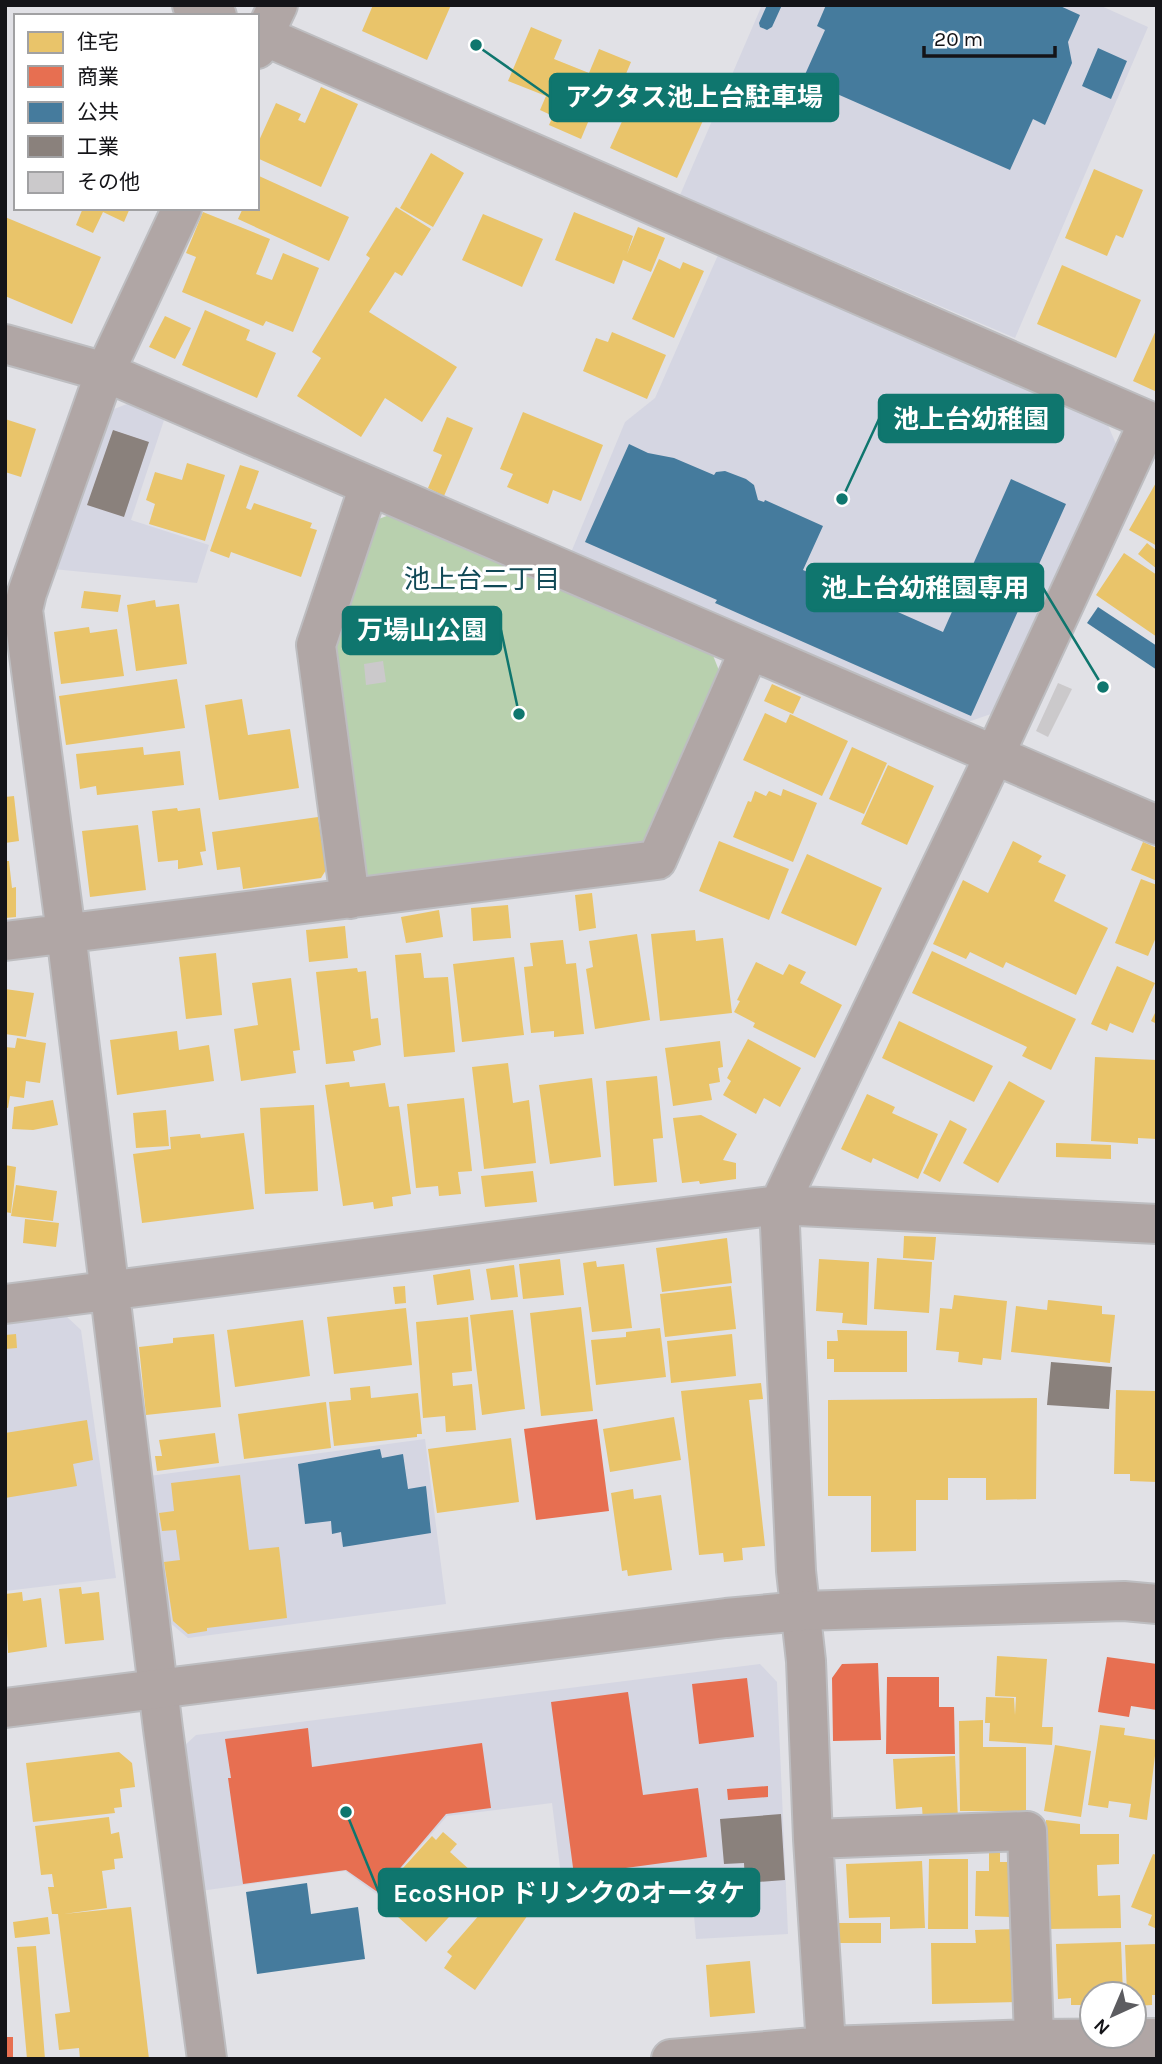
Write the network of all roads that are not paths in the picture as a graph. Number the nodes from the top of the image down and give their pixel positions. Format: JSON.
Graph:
{"nodes":[{"id":1,"x":192,"y":5,"type":"edge"},
{"id":2,"x":212,"y":14,"type":"edge"},
{"id":3,"x":264,"y":31,"type":"edge"},
{"id":4,"x":181,"y":210,"type":"edge"},
{"id":5,"x":5,"y":344,"type":"edge"},
{"id":6,"x":105,"y":372,"type":"junction"},
{"id":7,"x":1153,"y":422,"type":"edge"},
{"id":8,"x":369,"y":486,"type":"junction"},
{"id":9,"x":14,"y":611,"type":"edge"},
{"id":10,"x":749,"y":651,"type":"junction"},
{"id":11,"x":995,"y":754,"type":"junction"},
{"id":12,"x":1157,"y":825,"type":"edge"},
{"id":13,"x":351,"y":899,"type":"junction"},
{"id":14,"x":66,"y":933,"type":"junction"},
{"id":15,"x":5,"y":941,"type":"edge"},
{"id":16,"x":779,"y":1205,"type":"junction"},
{"id":17,"x":1157,"y":1224,"type":"edge"},
{"id":18,"x":109,"y":1291,"type":"junction"},
{"id":19,"x":5,"y":1304,"type":"edge"},
{"id":20,"x":1157,"y":1604,"type":"edge"},
{"id":21,"x":802,"y":1611,"type":"junction"},
{"id":22,"x":159,"y":1689,"type":"junction"},
{"id":23,"x":5,"y":1709,"type":"edge"},
{"id":24,"x":813,"y":1839,"type":"junction"},
{"id":25,"x":1157,"y":2038,"type":"edge"},
{"id":26,"x":1034,"y":2039,"type":"junction"},
{"id":27,"x":841,"y":2052,"type":"edge"},
{"id":28,"x":208,"y":2059,"type":"edge"},
{"id":29,"x":671,"y":2059,"type":"edge"}],
"edges":[{"from":1,"to":2,"type":"street"},
{"from":3,"to":7,"type":"street"},
{"from":4,"to":6,"type":"street"},
{"from":5,"to":6,"type":"street"},
{"from":6,"to":8,"type":"street"},
{"from":6,"to":9,"type":"street"},
{"from":7,"to":11,"type":"street"},
{"from":8,"to":10,"type":"street"},
{"from":8,"to":13,"type":"street"},
{"from":9,"to":14,"type":"street"},
{"from":10,"to":11,"type":"street"},
{"from":10,"to":13,"type":"street"},
{"from":11,"to":12,"type":"street"},
{"from":11,"to":16,"type":"street"},
{"from":13,"to":14,"type":"street"},
{"from":14,"to":15,"type":"street"},
{"from":14,"to":18,"type":"street"},
{"from":16,"to":17,"type":"street"},
{"from":16,"to":18,"type":"street"},
{"from":16,"to":21,"type":"street"},
{"from":18,"to":19,"type":"street"},
{"from":18,"to":22,"type":"street"},
{"from":20,"to":21,"type":"street"},
{"from":21,"to":22,"type":"street"},
{"from":21,"to":24,"type":"street"},
{"from":22,"to":23,"type":"street"},
{"from":22,"to":28,"type":"street"},
{"from":24,"to":26,"type":"street"},
{"from":24,"to":27,"type":"street"},
{"from":25,"to":26,"type":"street"},
{"from":26,"to":27,"type":"street"},
{"from":27,"to":29,"type":"street"}]}
